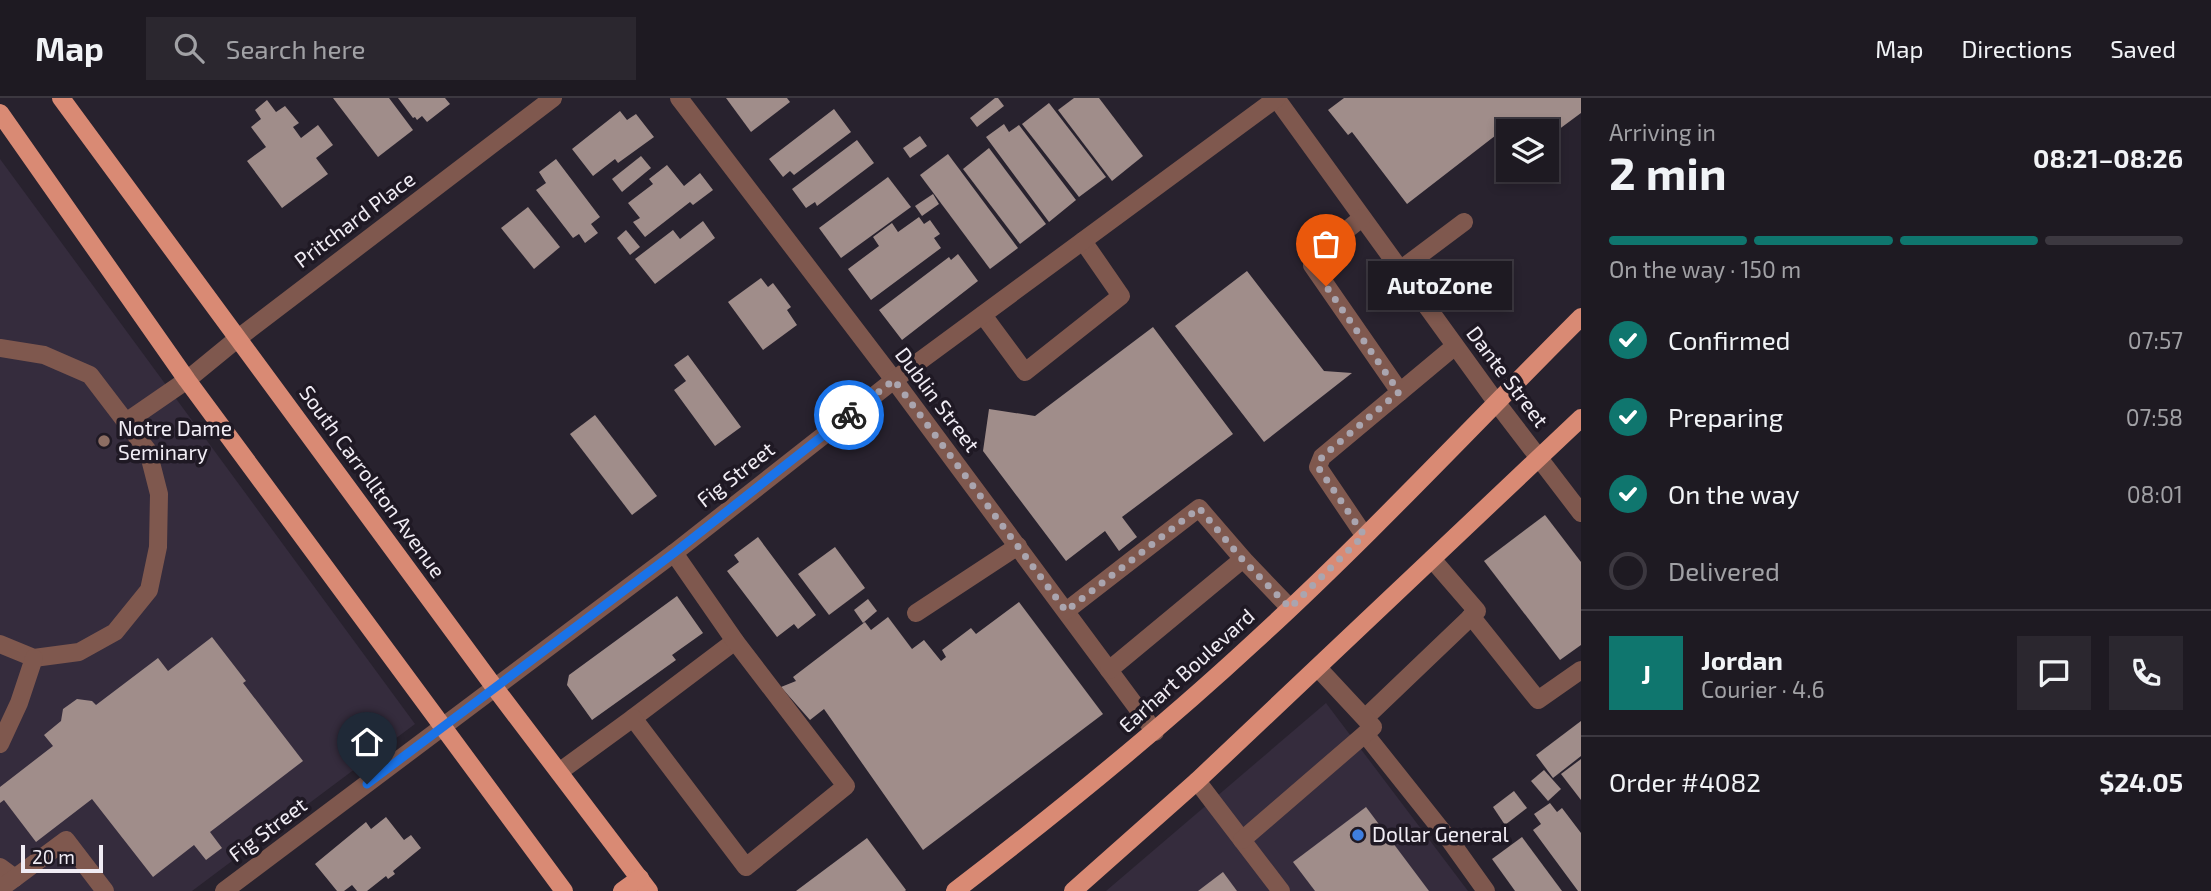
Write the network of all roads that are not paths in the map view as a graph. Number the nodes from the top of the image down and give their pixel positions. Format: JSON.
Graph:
{"nodes":[{"id":1,"x":61,"y":98,"type":"edge"},
{"id":2,"x":553,"y":98,"type":"edge"},
{"id":3,"x":679,"y":98,"type":"edge"},
{"id":4,"x":1276,"y":98,"type":"edge"},
{"id":5,"x":0,"y":113,"type":"edge"},
{"id":6,"x":1362,"y":218,"type":"junction"},
{"id":7,"x":1464,"y":222,"type":"dead end"},
{"id":8,"x":1083,"y":241,"type":"junction"},
{"id":9,"x":1400,"y":270,"type":"junction"},
{"id":10,"x":983,"y":315,"type":"junction"},
{"id":11,"x":1581,"y":317,"type":"edge"},
{"id":12,"x":237,"y":339,"type":"junction"},
{"id":13,"x":1455,"y":346,"type":"junction"},
{"id":14,"x":0,"y":348,"type":"edge"},
{"id":15,"x":187,"y":380,"type":"junction"},
{"id":16,"x":894,"y":380,"type":"junction"},
{"id":17,"x":1399,"y":392,"type":"junction"},
{"id":18,"x":1496,"y":402,"type":"junction"},
{"id":19,"x":1581,"y":418,"type":"edge"},
{"id":20,"x":126,"y":422,"type":"junction"},
{"id":21,"x":1540,"y":458,"type":"junction"},
{"id":22,"x":1581,"y":513,"type":"edge"},
{"id":23,"x":1364,"y":535,"type":"junction"},
{"id":24,"x":1018,"y":546,"type":"junction"},
{"id":25,"x":674,"y":553,"type":"junction"},
{"id":26,"x":1242,"y":559,"type":"junction"},
{"id":27,"x":1432,"y":559,"type":"junction"},
{"id":28,"x":1290,"y":608,"type":"junction"},
{"id":29,"x":1066,"y":611,"type":"junction"},
{"id":30,"x":916,"y":613,"type":"dead end"},
{"id":31,"x":1471,"y":616,"type":"junction"},
{"id":32,"x":735,"y":641,"type":"junction"},
{"id":33,"x":0,"y":644,"type":"edge"},
{"id":34,"x":34,"y":658,"type":"junction"},
{"id":35,"x":1318,"y":668,"type":"junction"},
{"id":36,"x":1109,"y":670,"type":"junction"},
{"id":37,"x":1581,"y":670,"type":"edge"},
{"id":38,"x":495,"y":688,"type":"junction"},
{"id":39,"x":633,"y":718,"type":"junction"},
{"id":40,"x":1365,"y":726,"type":"junction"},
{"id":41,"x":443,"y":727,"type":"junction"},
{"id":42,"x":1155,"y":732,"type":"junction"},
{"id":43,"x":0,"y":744,"type":"edge"},
{"id":44,"x":559,"y":772,"type":"junction"},
{"id":45,"x":1197,"y":781,"type":"junction"},
{"id":46,"x":1242,"y":840,"type":"junction"},
{"id":47,"x":0,"y":867,"type":"edge"},
{"id":48,"x":15,"y":878,"type":"junction"},
{"id":49,"x":645,"y":885,"type":"edge"},
{"id":50,"x":0,"y":889,"type":"edge"},
{"id":51,"x":105,"y":891,"type":"edge"},
{"id":52,"x":224,"y":891,"type":"edge"},
{"id":53,"x":564,"y":891,"type":"edge"},
{"id":54,"x":622,"y":891,"type":"edge"},
{"id":55,"x":955,"y":891,"type":"edge"},
{"id":56,"x":1073,"y":891,"type":"edge"},
{"id":57,"x":1281,"y":891,"type":"edge"},
{"id":58,"x":1486,"y":891,"type":"edge"}],
"edges":[{"from":1,"to":12,"type":"main road","name":"South Carrollton Avenue"},
{"from":2,"to":12,"type":"street","name":"Pritchard Place"},
{"from":3,"to":16,"type":"street","name":"Dublin Street"},
{"from":4,"to":6,"type":"street","name":"Dante Street"},
{"from":4,"to":8,"type":"street","name":"Fig Street"},
{"from":5,"to":15,"type":"main road"},
{"from":6,"to":9,"type":"street","name":"Dante Street"},
{"from":6,"to":17,"type":"street"},
{"from":7,"to":9,"type":"street"},
{"from":8,"to":10,"type":"street","name":"Fig Street"},
{"from":8,"to":10,"type":"street"},
{"from":9,"to":13,"type":"street","name":"Dante Street"},
{"from":10,"to":16,"type":"street","name":"Fig Street"},
{"from":11,"to":18,"type":"main road","name":"Earhart Boulevard"},
{"from":12,"to":15,"type":"street","name":"Pritchard Place"},
{"from":12,"to":38,"type":"main road","name":"South Carrollton Avenue"},
{"from":13,"to":17,"type":"street"},
{"from":13,"to":18,"type":"street","name":"Dante Street"},
{"from":14,"to":20,"type":"street"},
{"from":15,"to":20,"type":"street","name":"Pritchard Place"},
{"from":15,"to":41,"type":"main road"},
{"from":16,"to":24,"type":"street","name":"Dublin Street"},
{"from":16,"to":25,"type":"street","name":"Fig Street"},
{"from":17,"to":23,"type":"street"},
{"from":18,"to":21,"type":"street","name":"Dante Street"},
{"from":18,"to":23,"type":"main road","name":"Earhart Boulevard"},
{"from":19,"to":21,"type":"main road"},
{"from":20,"to":34,"type":"street"},
{"from":21,"to":22,"type":"street","name":"Dante Street"},
{"from":21,"to":27,"type":"main road"},
{"from":23,"to":28,"type":"main road","name":"Earhart Boulevard"},
{"from":24,"to":29,"type":"street","name":"Dublin Street"},
{"from":24,"to":30,"type":"street"},
{"from":25,"to":32,"type":"street"},
{"from":25,"to":38,"type":"street","name":"Fig Street"},
{"from":26,"to":28,"type":"street"},
{"from":26,"to":29,"type":"street"},
{"from":26,"to":36,"type":"street"},
{"from":27,"to":31,"type":"street"},
{"from":27,"to":35,"type":"main road"},
{"from":28,"to":42,"type":"main road","name":"Earhart Boulevard"},
{"from":29,"to":36,"type":"street","name":"Dublin Street"},
{"from":31,"to":37,"type":"street"},
{"from":31,"to":40,"type":"street"},
{"from":32,"to":39,"type":"street"},
{"from":32,"to":39,"type":"street"},
{"from":33,"to":34,"type":"street"},
{"from":34,"to":43,"type":"street"},
{"from":35,"to":40,"type":"street"},
{"from":35,"to":45,"type":"main road"},
{"from":36,"to":42,"type":"street","name":"Dublin Street"},
{"from":38,"to":41,"type":"street","name":"Fig Street"},
{"from":38,"to":44,"type":"main road","name":"South Carrollton Avenue"},
{"from":39,"to":44,"type":"street"},
{"from":40,"to":46,"type":"street"},
{"from":40,"to":58,"type":"street"},
{"from":41,"to":52,"type":"street","name":"Fig Street"},
{"from":41,"to":53,"type":"main road"},
{"from":42,"to":55,"type":"main road","name":"Earhart Boulevard"},
{"from":44,"to":49,"type":"main road","name":"South Carrollton Avenue"},
{"from":45,"to":46,"type":"street"},
{"from":45,"to":56,"type":"main road"},
{"from":46,"to":57,"type":"street"},
{"from":47,"to":48,"type":"street"},
{"from":48,"to":50,"type":"street"},
{"from":48,"to":51,"type":"street"},
{"from":49,"to":54,"type":"main road"}]}
